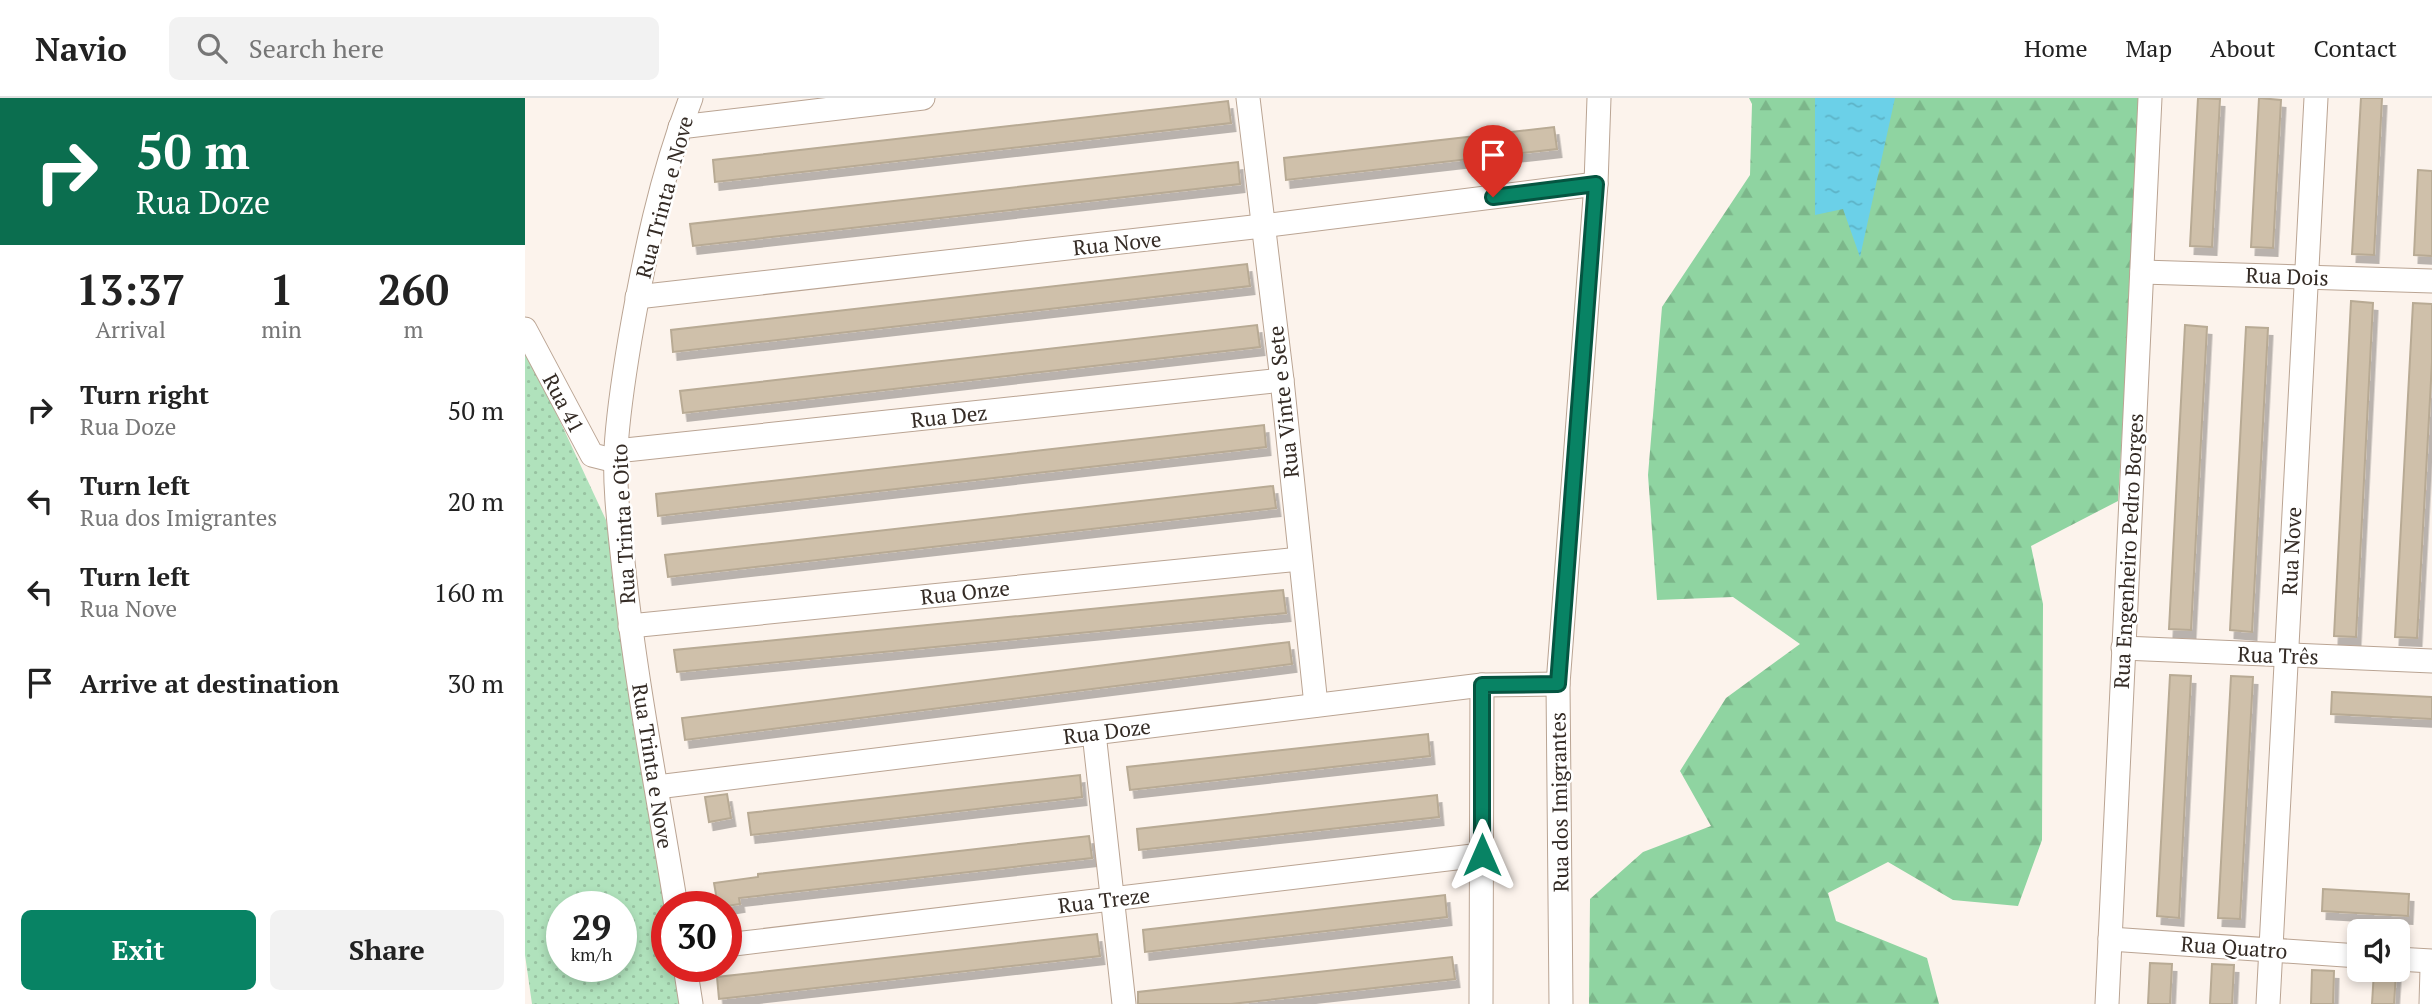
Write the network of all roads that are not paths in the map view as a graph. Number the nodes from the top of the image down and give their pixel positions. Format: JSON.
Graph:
{"nodes":[{"id":1,"x":691,"y":98,"type":"edge"},
{"id":2,"x":923,"y":98,"type":"edge"},
{"id":3,"x":1248,"y":98,"type":"edge"},
{"id":4,"x":1599,"y":98,"type":"edge"},
{"id":5,"x":2150,"y":98,"type":"edge"},
{"id":6,"x":2316,"y":98,"type":"edge"},
{"id":7,"x":680,"y":127,"type":"junction"},
{"id":8,"x":1596,"y":184,"type":"junction"},
{"id":9,"x":1262,"y":226,"type":"junction"},
{"id":10,"x":2142,"y":272,"type":"junction"},
{"id":11,"x":2307,"y":276,"type":"junction"},
{"id":12,"x":2432,"y":281,"type":"edge"},
{"id":13,"x":637,"y":297,"type":"junction"},
{"id":14,"x":525,"y":329,"type":"edge"},
{"id":15,"x":1282,"y":380,"type":"junction"},
{"id":16,"x":616,"y":456,"type":"junction"},
{"id":17,"x":1300,"y":559,"type":"junction"},
{"id":18,"x":630,"y":625,"type":"junction"},
{"id":19,"x":2123,"y":648,"type":"junction"},
{"id":20,"x":2285,"y":656,"type":"junction"},
{"id":21,"x":2432,"y":661,"type":"edge"},
{"id":22,"x":1558,"y":684,"type":"junction"},
{"id":23,"x":1482,"y":685,"type":"junction"},
{"id":24,"x":1316,"y":705,"type":"junction"},
{"id":25,"x":1094,"y":733,"type":"junction"},
{"id":26,"x":657,"y":787,"type":"junction"},
{"id":27,"x":1482,"y":855,"type":"junction"},
{"id":28,"x":674,"y":891,"type":"edge"},
{"id":29,"x":1112,"y":899,"type":"junction"},
{"id":30,"x":2110,"y":939,"type":"junction"},
{"id":31,"x":742,"y":943,"type":"edge"},
{"id":32,"x":2269,"y":949,"type":"junction"},
{"id":33,"x":2347,"y":955,"type":"edge"},
{"id":34,"x":2410,"y":959,"type":"edge"},
{"id":35,"x":2432,"y":961,"type":"edge"},
{"id":36,"x":2432,"y":968,"type":"edge"},
{"id":37,"x":688,"y":982,"type":"edge"},
{"id":38,"x":691,"y":1004,"type":"edge"},
{"id":39,"x":1124,"y":1004,"type":"edge"},
{"id":40,"x":1481,"y":1004,"type":"edge"},
{"id":41,"x":1561,"y":1004,"type":"edge"},
{"id":42,"x":2107,"y":1004,"type":"edge"},
{"id":43,"x":2268,"y":1004,"type":"edge"},
{"id":44,"x":2431,"y":1004,"type":"edge"}],
"edges":[{"from":1,"to":7,"type":"street","name":"Rua Trinta e Nove"},
{"from":2,"to":7,"type":"street"},
{"from":3,"to":9,"type":"street","name":"Rua Vinte e Sete"},
{"from":4,"to":8,"type":"street","name":"Rua dos Imigrantes"},
{"from":5,"to":10,"type":"street","name":"Rua Engenheiro Pedro Borges"},
{"from":6,"to":11,"type":"street","name":"Rua Nove"},
{"from":7,"to":13,"type":"street","name":"Rua Trinta e Nove"},
{"from":8,"to":9,"type":"street","name":"Rua Nove"},
{"from":8,"to":22,"type":"street","name":"Rua dos Imigrantes"},
{"from":9,"to":13,"type":"street","name":"Rua Nove"},
{"from":9,"to":15,"type":"street","name":"Rua Vinte e Sete"},
{"from":10,"to":11,"type":"street","name":"Rua Dois"},
{"from":10,"to":19,"type":"street","name":"Rua Engenheiro Pedro Borges"},
{"from":11,"to":12,"type":"street","name":"Rua Dois"},
{"from":11,"to":20,"type":"street","name":"Rua Nove"},
{"from":13,"to":16,"type":"street","name":"Rua Trinta e Oito"},
{"from":14,"to":16,"type":"street","name":"Rua 41"},
{"from":15,"to":16,"type":"street","name":"Rua Dez"},
{"from":15,"to":17,"type":"street","name":"Rua Vinte e Sete"},
{"from":16,"to":18,"type":"street","name":"Rua Trinta e Oito"},
{"from":17,"to":18,"type":"street","name":"Rua Onze"},
{"from":17,"to":24,"type":"street","name":"Rua Vinte e Sete"},
{"from":18,"to":26,"type":"street","name":"Rua Trinta e Nove"},
{"from":19,"to":20,"type":"street","name":"Rua Três"},
{"from":19,"to":30,"type":"street","name":"Rua Engenheiro Pedro Borges"},
{"from":20,"to":21,"type":"street","name":"Rua Três"},
{"from":20,"to":32,"type":"street","name":"Rua Nove"},
{"from":22,"to":23,"type":"street","name":"Rua Doze"},
{"from":22,"to":41,"type":"street","name":"Rua dos Imigrantes"},
{"from":23,"to":24,"type":"street","name":"Rua Doze"},
{"from":23,"to":27,"type":"street"},
{"from":24,"to":25,"type":"street","name":"Rua Doze"},
{"from":25,"to":26,"type":"street","name":"Rua Doze"},
{"from":25,"to":29,"type":"street"},
{"from":26,"to":28,"type":"street","name":"Rua Trinta e Nove"},
{"from":27,"to":29,"type":"street","name":"Rua Treze"},
{"from":27,"to":40,"type":"street"},
{"from":29,"to":31,"type":"street","name":"Rua Treze"},
{"from":29,"to":39,"type":"street"},
{"from":30,"to":32,"type":"street","name":"Rua Quatro"},
{"from":30,"to":42,"type":"street","name":"Rua Engenheiro Pedro Borges"},
{"from":32,"to":33,"type":"street","name":"Rua Quatro"},
{"from":32,"to":43,"type":"street","name":"Rua Nove"},
{"from":34,"to":35,"type":"street"},
{"from":36,"to":44,"type":"street"},
{"from":37,"to":38,"type":"street"}]}
